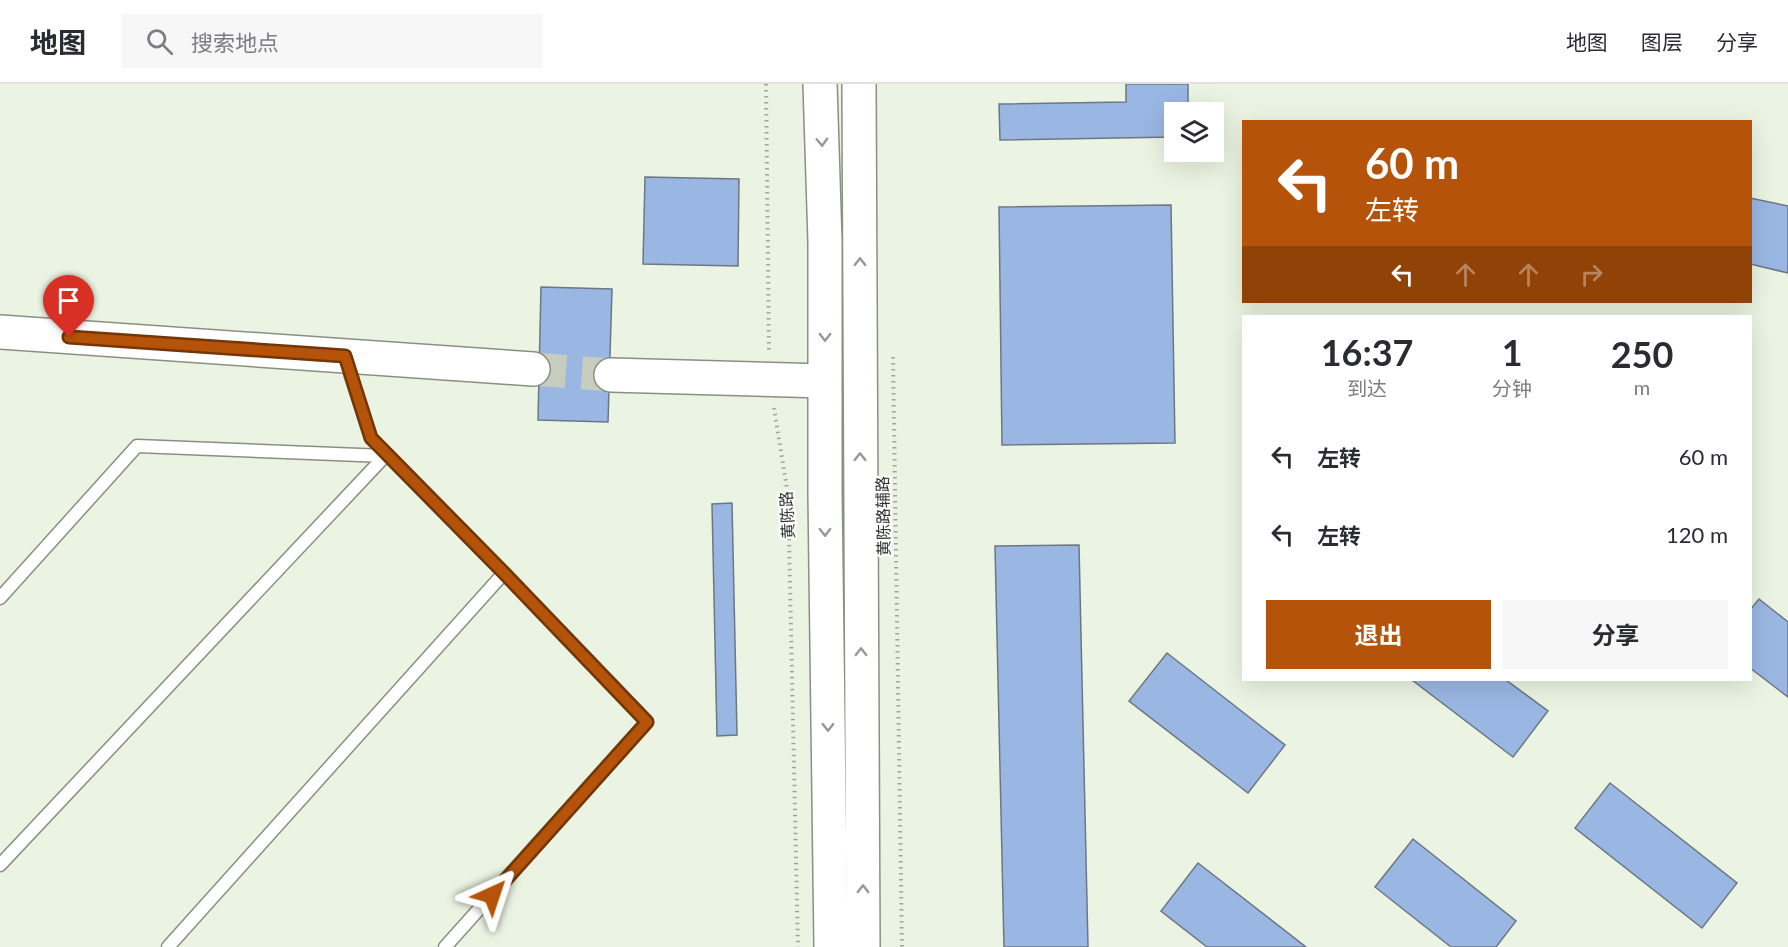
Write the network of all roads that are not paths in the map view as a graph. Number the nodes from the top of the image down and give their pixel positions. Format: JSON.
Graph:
{"nodes":[{"id":1,"x":820,"y":84,"type":"edge"},
{"id":2,"x":859,"y":84,"type":"edge"},
{"id":3,"x":0,"y":332,"type":"edge"},
{"id":4,"x":345,"y":356,"type":"junction"},
{"id":5,"x":533,"y":369,"type":"tunnel mouth"},
{"id":6,"x":611,"y":375,"type":"tunnel mouth"},
{"id":7,"x":824,"y":381,"type":"junction"},
{"id":8,"x":504,"y":573,"type":"junction"},
{"id":9,"x":0,"y":598,"type":"edge"},
{"id":10,"x":0,"y":865,"type":"edge"},
{"id":11,"x":168,"y":947,"type":"edge"},
{"id":12,"x":445,"y":947,"type":"edge"},
{"id":13,"x":831,"y":947,"type":"edge"},
{"id":14,"x":863,"y":947,"type":"edge"}],
"edges":[{"from":1,"to":7,"type":"main road","one_way":true},
{"from":14,"to":2,"type":"main road","one_way":true},
{"from":3,"to":4,"type":"main road"},
{"from":4,"to":5,"type":"main road"},
{"from":4,"to":8,"type":"lane"},
{"from":6,"to":7,"type":"main road"},
{"from":7,"to":13,"type":"main road","one_way":true},
{"from":8,"to":11,"type":"lane"},
{"from":8,"to":12,"type":"lane"},
{"from":9,"to":10,"type":"lane"}]}
